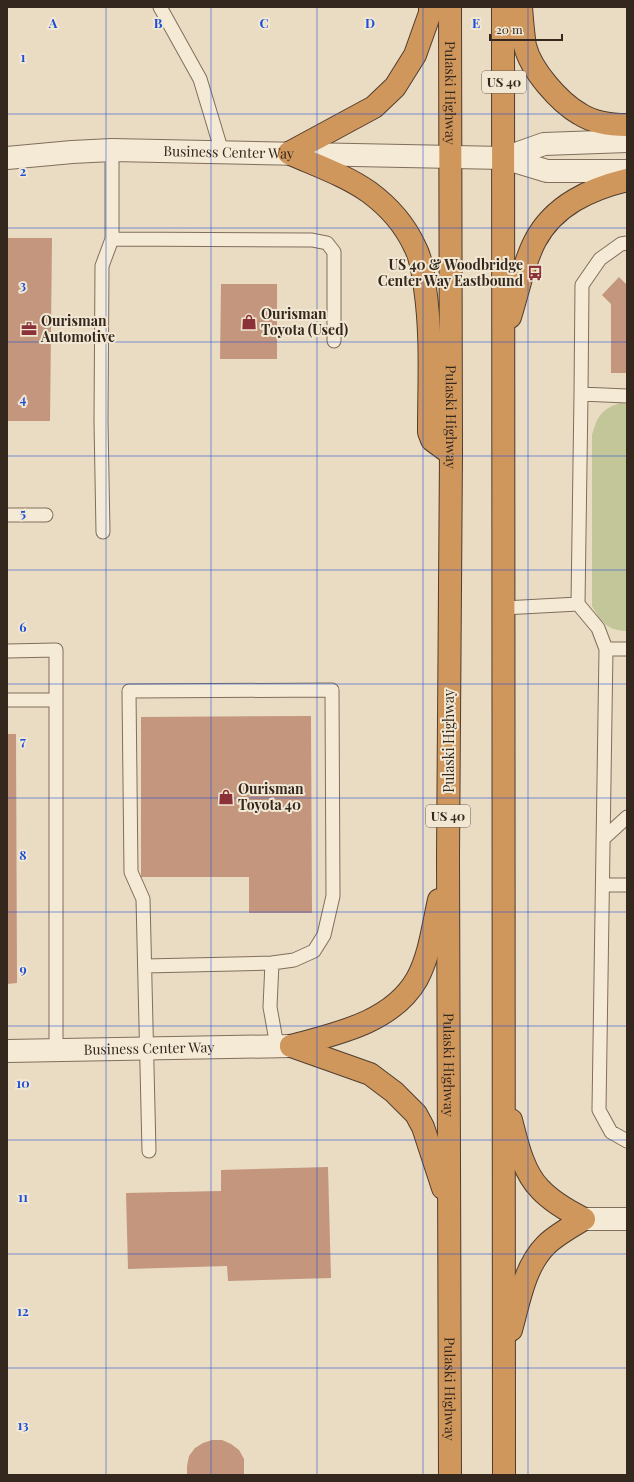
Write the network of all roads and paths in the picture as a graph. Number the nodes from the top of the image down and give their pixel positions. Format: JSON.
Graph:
{"nodes":[{"id":1,"x":160,"y":7,"type":"edge"},
{"id":2,"x":430,"y":7,"type":"edge"},
{"id":3,"x":450,"y":7,"type":"edge"},
{"id":4,"x":503,"y":7,"type":"edge"},
{"id":5,"x":522,"y":7,"type":"edge"},
{"id":6,"x":627,"y":125,"type":"edge"},
{"id":7,"x":627,"y":140,"type":"edge"},
{"id":8,"x":112,"y":150,"type":"junction"},
{"id":9,"x":222,"y":152,"type":"junction"},
{"id":10,"x":289,"y":153,"type":"junction"},
{"id":11,"x":450,"y":157,"type":"junction"},
{"id":12,"x":7,"y":158,"type":"edge"},
{"id":13,"x":504,"y":158,"type":"junction"},
{"id":14,"x":627,"y":171,"type":"edge"},
{"id":15,"x":627,"y":180,"type":"edge"},
{"id":16,"x":112,"y":239,"type":"junction"},
{"id":17,"x":627,"y":243,"type":"edge"},
{"id":18,"x":334,"y":341,"type":"dead end"},
{"id":19,"x":503,"y":341,"type":"junction"},
{"id":20,"x":581,"y":394,"type":"junction"},
{"id":21,"x":627,"y":396,"type":"edge"},
{"id":22,"x":451,"y":454,"type":"junction"},
{"id":23,"x":7,"y":515,"type":"edge"},
{"id":24,"x":46,"y":515,"type":"dead end"},
{"id":25,"x":103,"y":532,"type":"dead end"},
{"id":26,"x":578,"y":604,"type":"junction"},
{"id":27,"x":503,"y":608,"type":"junction"},
{"id":28,"x":606,"y":649,"type":"junction"},
{"id":29,"x":627,"y":649,"type":"edge"},
{"id":30,"x":7,"y":651,"type":"edge"},
{"id":31,"x":7,"y":700,"type":"edge"},
{"id":32,"x":56,"y":700,"type":"junction"},
{"id":33,"x":627,"y":817,"type":"edge"},
{"id":34,"x":603,"y":839,"type":"junction"},
{"id":35,"x":448,"y":856,"type":"junction"},
{"id":36,"x":603,"y":885,"type":"junction"},
{"id":37,"x":627,"y":885,"type":"edge"},
{"id":38,"x":272,"y":963,"type":"junction"},
{"id":39,"x":145,"y":966,"type":"junction"},
{"id":40,"x":284,"y":1046,"type":"junction"},
{"id":41,"x":147,"y":1049,"type":"junction"},
{"id":42,"x":56,"y":1050,"type":"junction"},
{"id":43,"x":7,"y":1051,"type":"edge"},
{"id":44,"x":503,"y":1091,"type":"junction"},
{"id":45,"x":627,"y":1141,"type":"edge"},
{"id":46,"x":149,"y":1151,"type":"dead end"},
{"id":47,"x":450,"y":1209,"type":"junction"},
{"id":48,"x":584,"y":1219,"type":"junction"},
{"id":49,"x":627,"y":1219,"type":"edge"},
{"id":50,"x":504,"y":1354,"type":"junction"},
{"id":51,"x":450,"y":1475,"type":"edge"},
{"id":52,"x":504,"y":1475,"type":"edge"}],
"edges":[{"from":1,"to":9,"type":"lane"},
{"from":2,"to":10,"type":"highway"},
{"from":3,"to":11,"type":"highway","name":"Pulaski Highway","number":"US 40"},
{"from":4,"to":13,"type":"highway","number":"US 40"},
{"from":5,"to":6,"type":"highway"},
{"from":7,"to":13,"type":"street"},
{"from":8,"to":9,"type":"street","name":"Business Center Way"},
{"from":8,"to":12,"type":"street","name":"Business Center Way"},
{"from":8,"to":16,"type":"lane"},
{"from":9,"to":10,"type":"street","name":"Business Center Way"},
{"from":10,"to":11,"type":"street","name":"Business Center Way"},
{"from":10,"to":22,"type":"highway"},
{"from":11,"to":13,"type":"street","name":"Business Center Way"},
{"from":11,"to":22,"type":"highway","name":"Pulaski Highway","number":"US 40"},
{"from":13,"to":14,"type":"street"},
{"from":13,"to":19,"type":"highway","number":"US 40"},
{"from":15,"to":19,"type":"highway"},
{"from":16,"to":18,"type":"lane"},
{"from":16,"to":25,"type":"lane"},
{"from":17,"to":20,"type":"lane"},
{"from":19,"to":27,"type":"highway","number":"US 40"},
{"from":20,"to":21,"type":"lane"},
{"from":20,"to":26,"type":"lane"},
{"from":22,"to":35,"type":"highway","name":"Pulaski Highway","number":"US 40"},
{"from":23,"to":24,"type":"lane"},
{"from":26,"to":27,"type":"lane"},
{"from":26,"to":28,"type":"lane"},
{"from":27,"to":44,"type":"highway","number":"US 40"},
{"from":28,"to":29,"type":"lane"},
{"from":28,"to":34,"type":"lane"},
{"from":30,"to":32,"type":"lane"},
{"from":31,"to":32,"type":"lane"},
{"from":32,"to":42,"type":"lane"},
{"from":33,"to":34,"type":"lane"},
{"from":34,"to":36,"type":"lane"},
{"from":35,"to":40,"type":"highway"},
{"from":35,"to":47,"type":"highway","name":"Pulaski Highway","number":"US 40"},
{"from":36,"to":37,"type":"lane"},
{"from":36,"to":45,"type":"lane"},
{"from":38,"to":39,"type":"lane"},
{"from":38,"to":39,"type":"lane"},
{"from":38,"to":40,"type":"lane"},
{"from":39,"to":41,"type":"lane"},
{"from":40,"to":41,"type":"street","name":"Business Center Way"},
{"from":40,"to":47,"type":"highway"},
{"from":41,"to":42,"type":"street","name":"Business Center Way"},
{"from":41,"to":46,"type":"lane"},
{"from":42,"to":43,"type":"street","name":"Business Center Way"},
{"from":44,"to":48,"type":"highway"},
{"from":44,"to":50,"type":"highway","number":"US 40"},
{"from":47,"to":51,"type":"highway","name":"Pulaski Highway","number":"US 40"},
{"from":48,"to":49,"type":"street"},
{"from":48,"to":50,"type":"highway"},
{"from":50,"to":52,"type":"highway","number":"US 40"}]}
